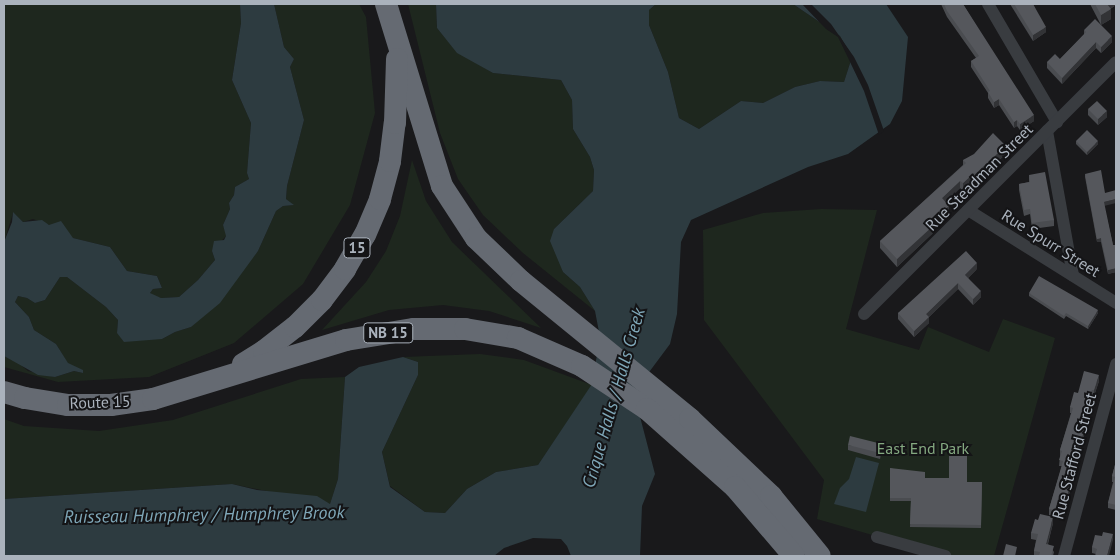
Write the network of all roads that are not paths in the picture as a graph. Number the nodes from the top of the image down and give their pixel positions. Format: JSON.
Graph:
{"nodes":[{"id":1,"x":386,"y":4,"type":"edge"},
{"id":2,"x":988,"y":4,"type":"edge"},
{"id":3,"x":398,"y":37,"type":"junction"},
{"id":4,"x":1116,"y":62,"type":"edge"},
{"id":5,"x":1057,"y":122,"type":"junction"},
{"id":6,"x":1047,"y":132,"type":"junction"},
{"id":7,"x":968,"y":210,"type":"junction"},
{"id":8,"x":1073,"y":276,"type":"junction"},
{"id":9,"x":1116,"y":303,"type":"edge"},
{"id":10,"x":864,"y":314,"type":"dead end"},
{"id":11,"x":1116,"y":364,"type":"edge"},
{"id":12,"x":195,"y":387,"type":"junction"},
{"id":13,"x":4,"y":392,"type":"edge"},
{"id":14,"x":651,"y":399,"type":"junction"},
{"id":15,"x":877,"y":537,"type":"dead end"},
{"id":16,"x":794,"y":556,"type":"edge"},
{"id":17,"x":820,"y":556,"type":"edge"},
{"id":18,"x":945,"y":556,"type":"edge"},
{"id":19,"x":1064,"y":556,"type":"edge"}],
"edges":[{"from":1,"to":3,"type":"highway","number":"NB 15"},
{"from":2,"to":5,"type":"street"},
{"from":3,"to":12,"type":"highway","number":"15"},
{"from":3,"to":14,"type":"highway","number":"NB 15"},
{"from":4,"to":5,"type":"street","name":"Rue Steadman Street"},
{"from":5,"to":6,"type":"street","name":"Rue Steadman Street"},
{"from":6,"to":7,"type":"street","name":"Rue Steadman Street"},
{"from":6,"to":8,"type":"street"},
{"from":7,"to":8,"type":"street","name":"Rue Spurr Street"},
{"from":7,"to":10,"type":"street","name":"Rue Steadman Street"},
{"from":8,"to":9,"type":"street","name":"Rue Spurr Street"},
{"from":11,"to":19,"type":"street","name":"Rue Stafford Street"},
{"from":12,"to":13,"type":"highway","name":"Route 15","number":"NB 15"},
{"from":12,"to":14,"type":"highway","number":"NB 15"},
{"from":14,"to":16,"type":"highway","number":"NB 15"},
{"from":14,"to":17,"type":"highway","number":"NB 15"},
{"from":15,"to":18,"type":"street"}]}
